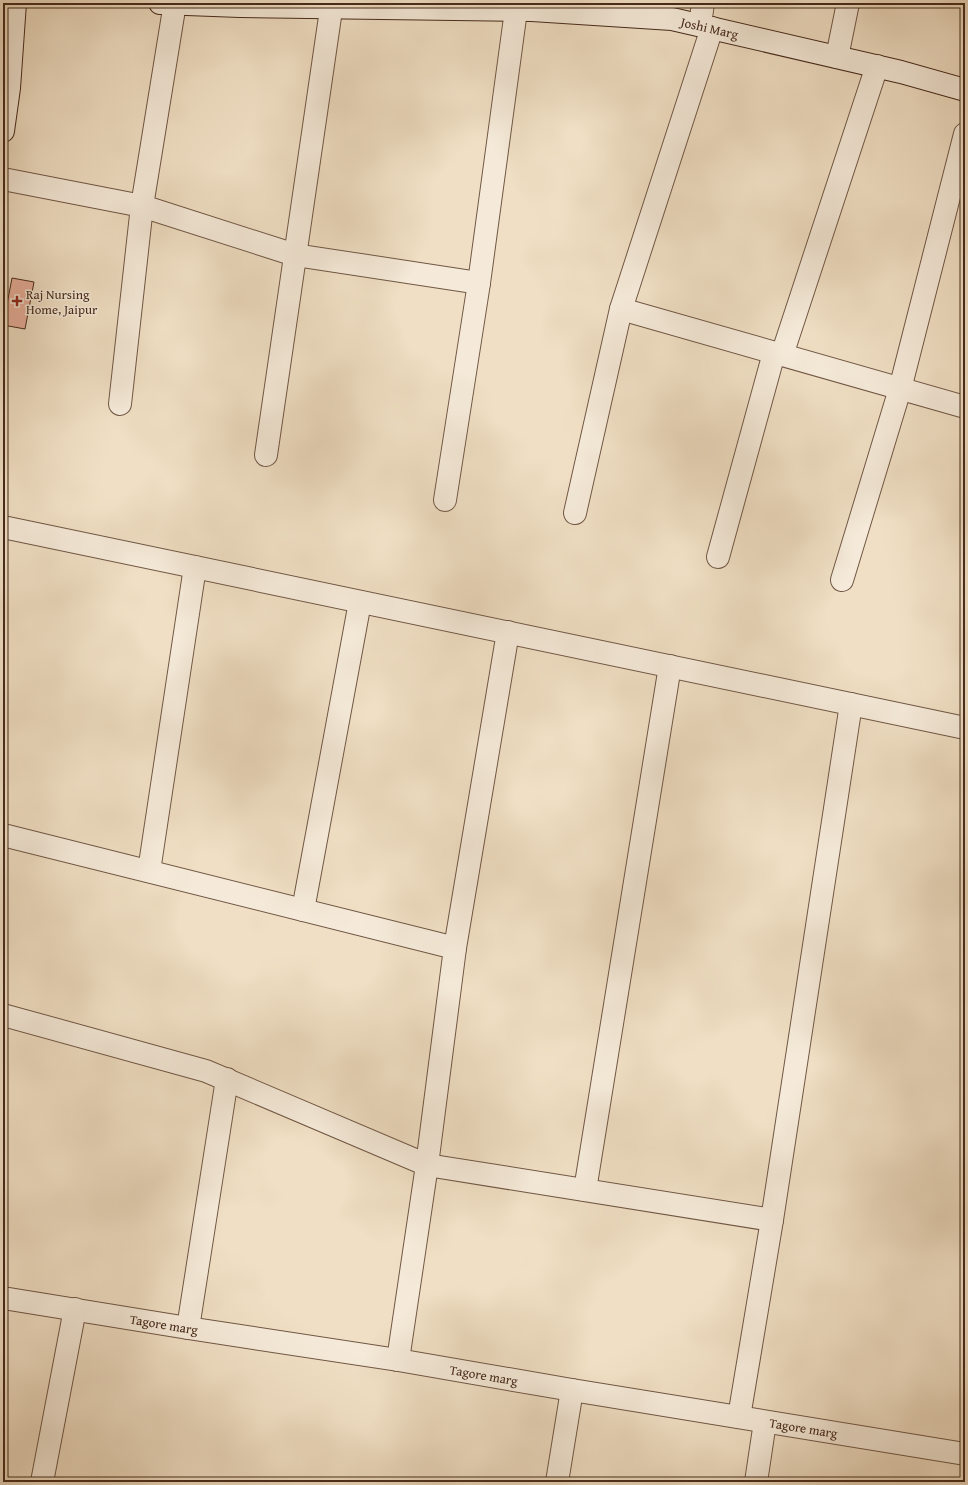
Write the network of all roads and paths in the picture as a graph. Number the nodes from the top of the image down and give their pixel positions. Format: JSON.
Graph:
{"nodes":[{"id":1,"x":15,"y":3,"type":"edge"},
{"id":2,"x":170,"y":3,"type":"edge"},
{"id":3,"x":703,"y":3,"type":"edge"},
{"id":4,"x":848,"y":3,"type":"edge"},
{"id":5,"x":332,"y":5,"type":"edge"},
{"id":6,"x":517,"y":6,"type":"edge"},
{"id":7,"x":706,"y":27,"type":"junction"},
{"id":8,"x":837,"y":57,"type":"junction"},
{"id":9,"x":877,"y":66,"type":"junction"},
{"id":10,"x":965,"y":90,"type":"edge"},
{"id":11,"x":3,"y":131,"type":"edge"},
{"id":12,"x":965,"y":134,"type":"edge"},
{"id":13,"x":3,"y":179,"type":"edge"},
{"id":14,"x":142,"y":206,"type":"junction"},
{"id":15,"x":294,"y":255,"type":"junction"},
{"id":16,"x":479,"y":283,"type":"junction"},
{"id":17,"x":621,"y":309,"type":"junction"},
{"id":18,"x":778,"y":354,"type":"junction"},
{"id":19,"x":900,"y":389,"type":"junction"},
{"id":20,"x":120,"y":404,"type":"dead end"},
{"id":21,"x":965,"y":407,"type":"edge"},
{"id":22,"x":266,"y":455,"type":"dead end"},
{"id":23,"x":446,"y":500,"type":"dead end"},
{"id":24,"x":575,"y":513,"type":"dead end"},
{"id":25,"x":3,"y":527,"type":"edge"},
{"id":26,"x":718,"y":557,"type":"dead end"},
{"id":27,"x":195,"y":567,"type":"junction"},
{"id":28,"x":842,"y":580,"type":"dead end"},
{"id":29,"x":360,"y":602,"type":"junction"},
{"id":30,"x":508,"y":632,"type":"junction"},
{"id":31,"x":670,"y":666,"type":"junction"},
{"id":32,"x":851,"y":704,"type":"junction"},
{"id":33,"x":965,"y":728,"type":"edge"},
{"id":34,"x":3,"y":835,"type":"edge"},
{"id":35,"x":149,"y":871,"type":"junction"},
{"id":36,"x":304,"y":910,"type":"junction"},
{"id":37,"x":455,"y":948,"type":"junction"},
{"id":38,"x":3,"y":1015,"type":"edge"},
{"id":39,"x":227,"y":1079,"type":"junction"},
{"id":40,"x":427,"y":1165,"type":"junction"},
{"id":41,"x":585,"y":1190,"type":"junction"},
{"id":42,"x":772,"y":1220,"type":"junction"},
{"id":43,"x":3,"y":1298,"type":"edge"},
{"id":44,"x":75,"y":1309,"type":"junction"},
{"id":45,"x":188,"y":1328,"type":"junction"},
{"id":46,"x":398,"y":1360,"type":"junction"},
{"id":47,"x":572,"y":1390,"type":"junction"},
{"id":48,"x":739,"y":1417,"type":"junction"},
{"id":49,"x":765,"y":1422,"type":"junction"},
{"id":50,"x":965,"y":1454,"type":"edge"},
{"id":51,"x":42,"y":1482,"type":"edge"},
{"id":52,"x":557,"y":1482,"type":"edge"},
{"id":53,"x":756,"y":1482,"type":"edge"}],
"edges":[{"from":1,"to":11,"type":"street"},
{"from":2,"to":5,"type":"street","name":"Joshi Marg"},
{"from":2,"to":14,"type":"street"},
{"from":3,"to":7,"type":"street"},
{"from":4,"to":8,"type":"street"},
{"from":5,"to":6,"type":"street","name":"Joshi Marg"},
{"from":5,"to":15,"type":"street"},
{"from":6,"to":7,"type":"street","name":"Joshi Marg"},
{"from":6,"to":16,"type":"street"},
{"from":7,"to":8,"type":"street","name":"Joshi Marg"},
{"from":7,"to":17,"type":"street"},
{"from":8,"to":9,"type":"street","name":"Joshi Marg"},
{"from":9,"to":10,"type":"street","name":"Joshi Marg"},
{"from":9,"to":18,"type":"street"},
{"from":12,"to":19,"type":"street"},
{"from":13,"to":14,"type":"street"},
{"from":14,"to":15,"type":"street"},
{"from":14,"to":20,"type":"street"},
{"from":15,"to":16,"type":"street"},
{"from":15,"to":22,"type":"street"},
{"from":16,"to":23,"type":"street"},
{"from":17,"to":18,"type":"street"},
{"from":17,"to":24,"type":"street"},
{"from":18,"to":19,"type":"street"},
{"from":18,"to":26,"type":"street"},
{"from":19,"to":21,"type":"street"},
{"from":19,"to":28,"type":"street"},
{"from":25,"to":27,"type":"street"},
{"from":27,"to":29,"type":"street"},
{"from":27,"to":35,"type":"street"},
{"from":29,"to":30,"type":"street"},
{"from":29,"to":36,"type":"street"},
{"from":30,"to":31,"type":"street"},
{"from":30,"to":37,"type":"street"},
{"from":31,"to":32,"type":"street"},
{"from":31,"to":41,"type":"street"},
{"from":32,"to":33,"type":"street"},
{"from":32,"to":42,"type":"street"},
{"from":34,"to":35,"type":"street"},
{"from":35,"to":36,"type":"street"},
{"from":36,"to":37,"type":"street"},
{"from":37,"to":40,"type":"street"},
{"from":38,"to":39,"type":"street"},
{"from":39,"to":40,"type":"street"},
{"from":39,"to":45,"type":"street"},
{"from":40,"to":41,"type":"street"},
{"from":40,"to":46,"type":"street"},
{"from":41,"to":42,"type":"street"},
{"from":42,"to":48,"type":"street"},
{"from":43,"to":44,"type":"street","name":"Tagore marg"},
{"from":44,"to":45,"type":"street","name":"Tagore marg"},
{"from":44,"to":51,"type":"street"},
{"from":45,"to":46,"type":"street","name":"Tagore marg"},
{"from":46,"to":47,"type":"street","name":"Tagore marg"},
{"from":47,"to":48,"type":"street","name":"Tagore marg"},
{"from":47,"to":52,"type":"street"},
{"from":48,"to":49,"type":"street","name":"Tagore marg"},
{"from":49,"to":50,"type":"street","name":"Tagore marg"},
{"from":49,"to":53,"type":"street"}]}
